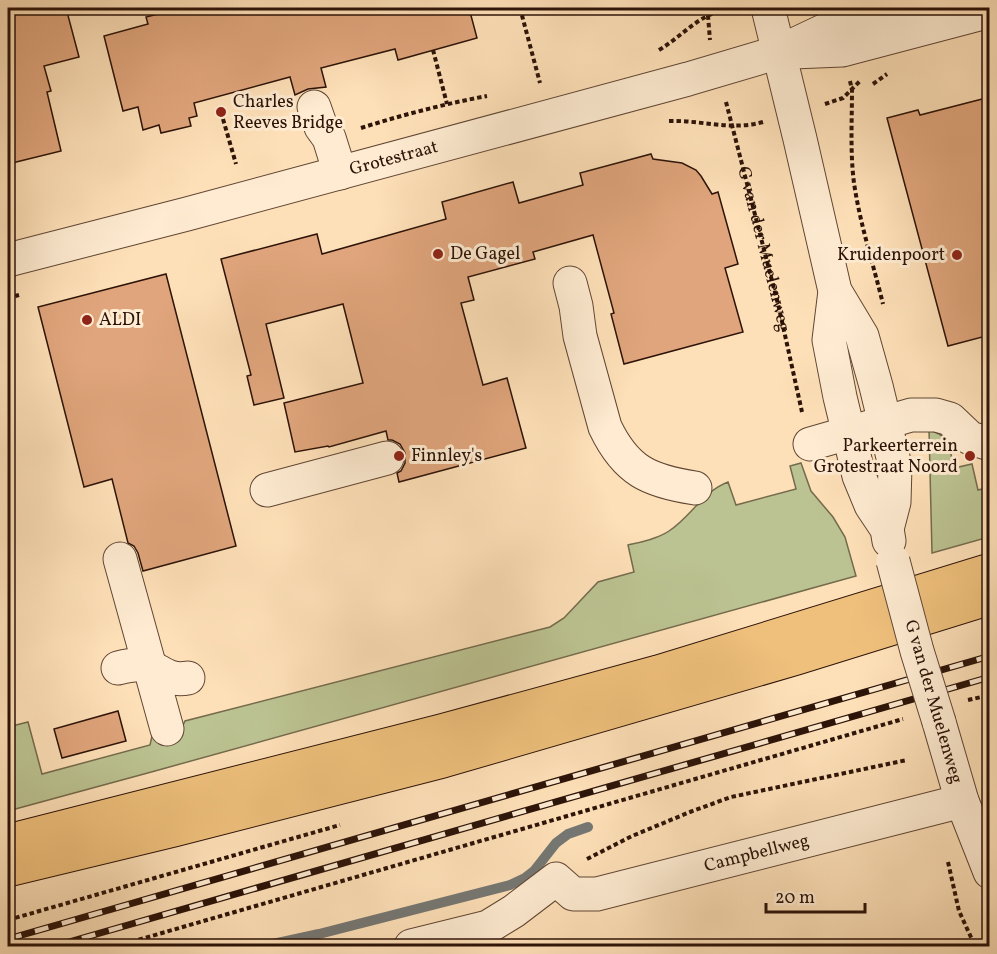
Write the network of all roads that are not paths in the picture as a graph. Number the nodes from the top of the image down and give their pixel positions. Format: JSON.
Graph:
{"nodes":[{"id":1,"x":768,"y":8,"type":"edge"},
{"id":2,"x":896,"y":8,"type":"edge"},
{"id":3,"x":990,"y":10,"type":"edge"},
{"id":4,"x":779,"y":52,"type":"junction"},
{"id":5,"x":315,"y":106,"type":"dead end"},
{"id":6,"x":340,"y":173,"type":"junction"},
{"id":7,"x":8,"y":260,"type":"edge"},
{"id":8,"x":570,"y":283,"type":"dead end"},
{"id":9,"x":867,"y":429,"type":"junction"},
{"id":10,"x":810,"y":444,"type":"dead end"},
{"id":11,"x":990,"y":444,"type":"edge"},
{"id":12,"x":387,"y":458,"type":"dead end"},
{"id":13,"x":695,"y":488,"type":"dead end"},
{"id":14,"x":267,"y":490,"type":"dead end"},
{"id":15,"x":120,"y":559,"type":"dead end"},
{"id":16,"x":990,"y":570,"type":"edge"},
{"id":17,"x":990,"y":598,"type":"edge"},
{"id":18,"x":150,"y":667,"type":"junction"},
{"id":19,"x":118,"y":668,"type":"dead end"},
{"id":20,"x":188,"y":678,"type":"dead end"},
{"id":21,"x":167,"y":729,"type":"dead end"},
{"id":22,"x":948,"y":805,"type":"junction"},
{"id":23,"x":8,"y":841,"type":"edge"},
{"id":24,"x":8,"y":870,"type":"edge"},
{"id":25,"x":990,"y":872,"type":"edge"},
{"id":26,"x":411,"y":946,"type":"edge"}],
"edges":[{"from":1,"to":4,"type":"street","name":"G van der Muelenweg"},
{"from":2,"to":4,"type":"street","name":"Grotestraat"},
{"from":3,"to":4,"type":"street","name":"Grotestraat"},
{"from":4,"to":6,"type":"street","name":"Grotestraat"},
{"from":4,"to":9,"type":"street","name":"G van der Muelenweg"},
{"from":5,"to":6,"type":"street"},
{"from":6,"to":7,"type":"street","name":"Grotestraat"},
{"from":8,"to":13,"type":"street"},
{"from":9,"to":10,"type":"street"},
{"from":9,"to":11,"type":"street"},
{"from":9,"to":22,"type":"street","name":"G van der Muelenweg","bridge":true},
{"from":12,"to":14,"type":"street"},
{"from":15,"to":18,"type":"street"},
{"from":16,"to":23,"type":"main road"},
{"from":17,"to":24,"type":"main road"},
{"from":18,"to":19,"type":"street"},
{"from":18,"to":20,"type":"street"},
{"from":18,"to":21,"type":"street"},
{"from":22,"to":25,"type":"street","name":"G van der Muelenweg"},
{"from":22,"to":26,"type":"street","name":"Campbellweg"}]}
